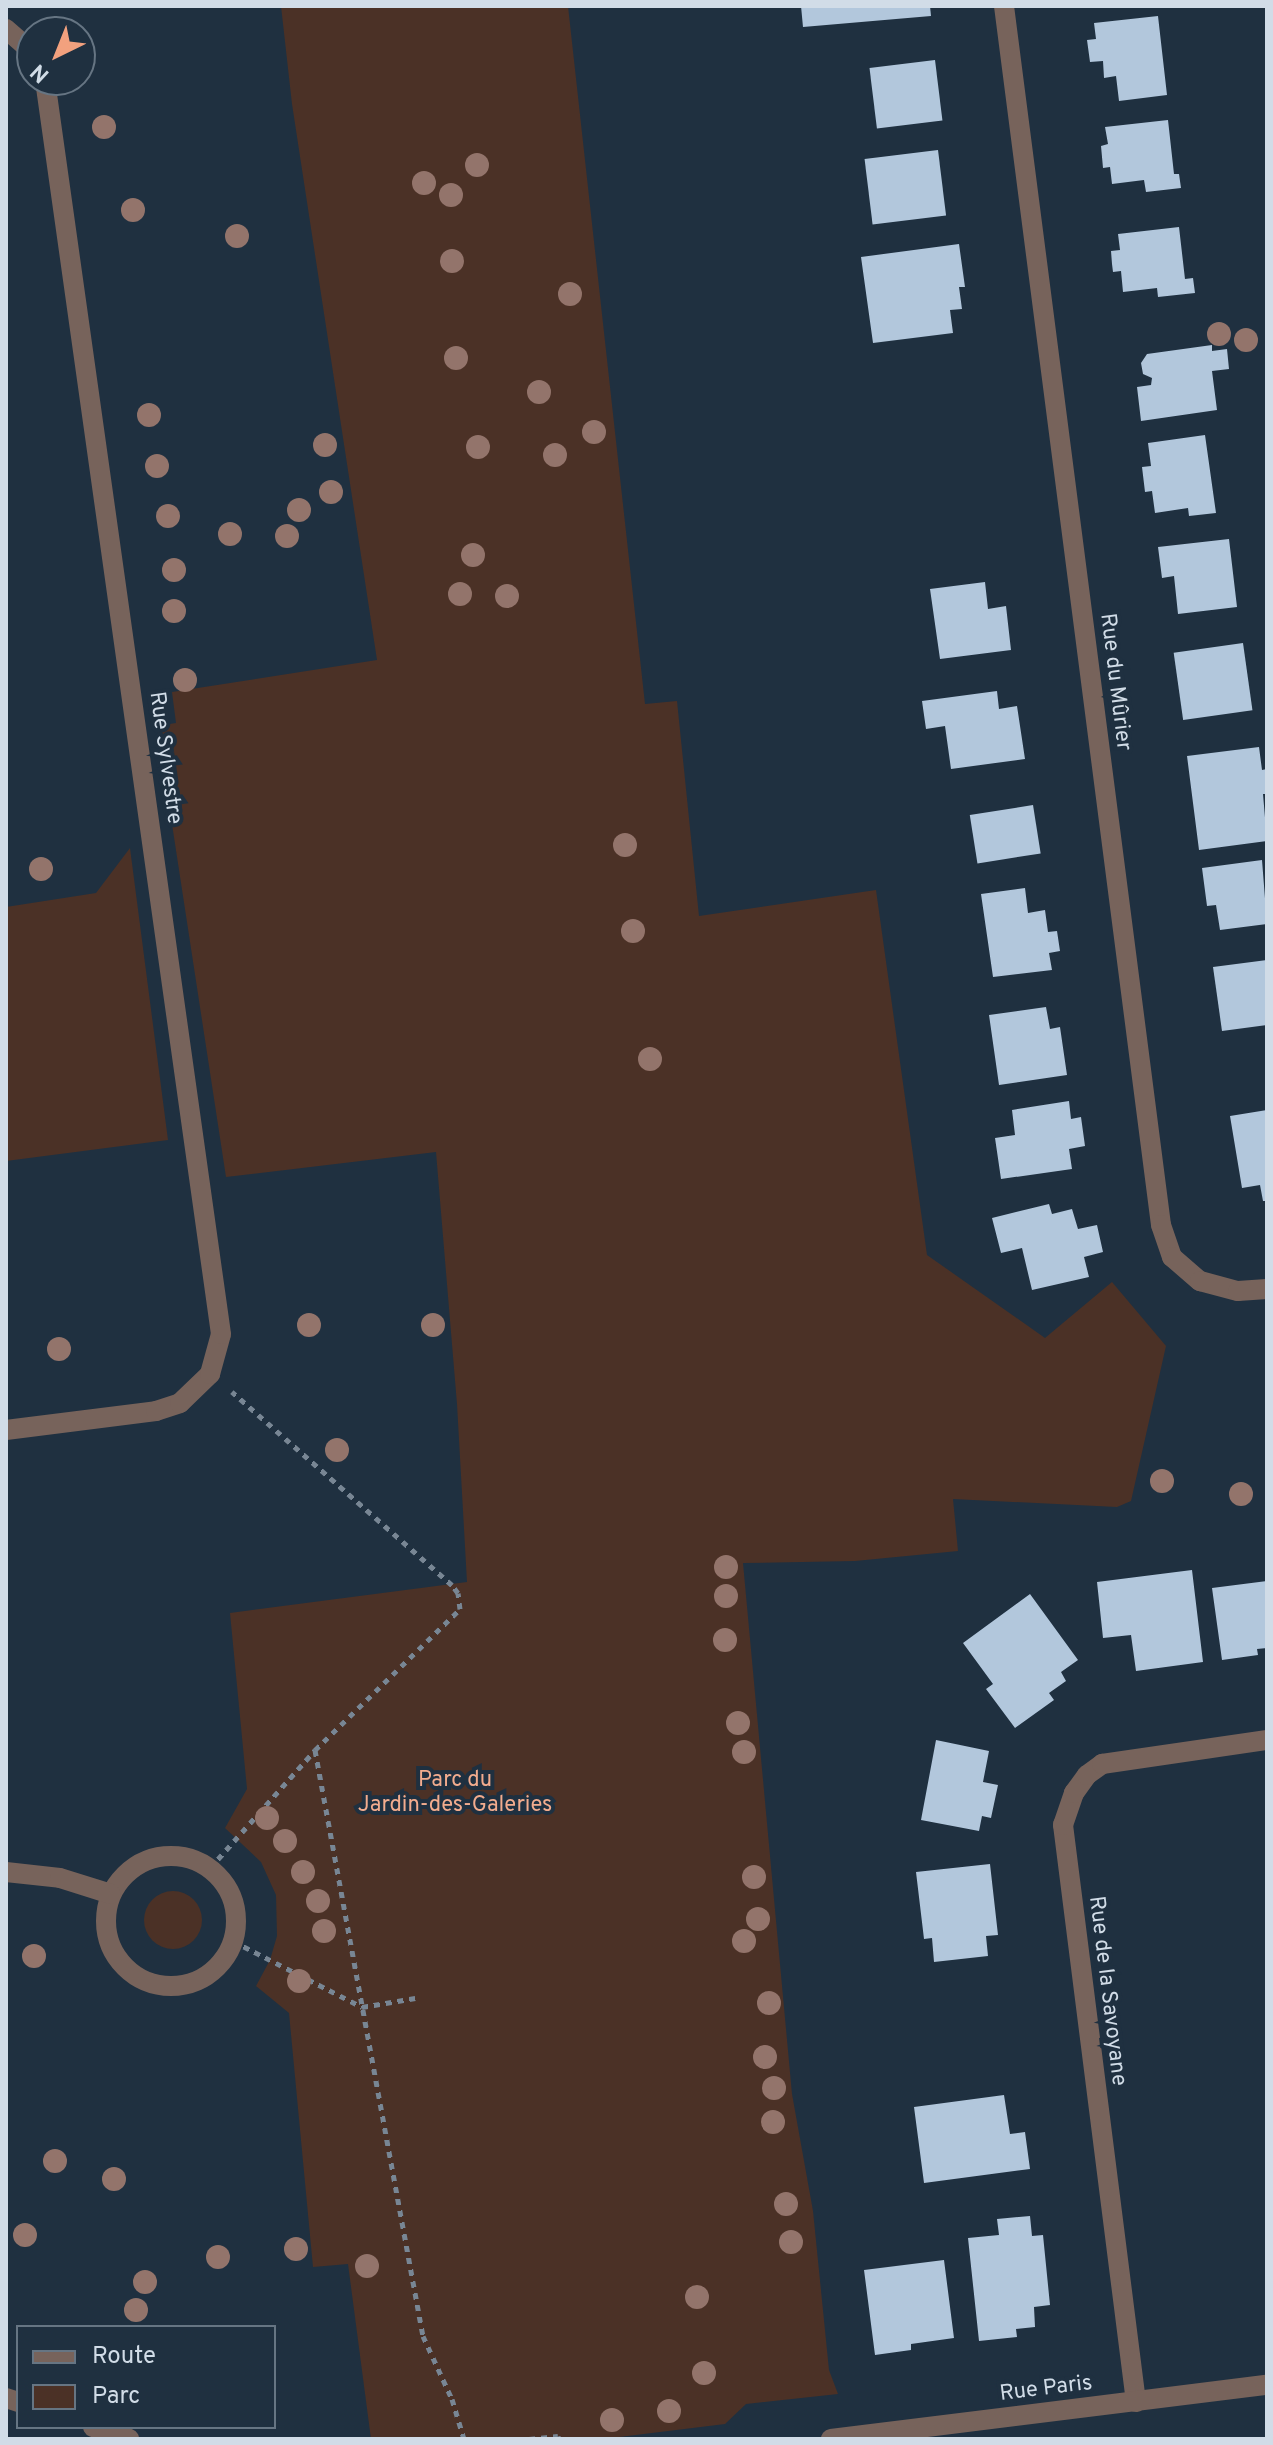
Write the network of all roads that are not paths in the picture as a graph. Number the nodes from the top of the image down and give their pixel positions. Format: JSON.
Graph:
{"nodes":[{"id":1,"x":1004,"y":6,"type":"edge"},
{"id":2,"x":47,"y":96,"type":"edge"},
{"id":3,"x":1267,"y":1289,"type":"edge"},
{"id":4,"x":6,"y":1430,"type":"edge"},
{"id":5,"x":1267,"y":1740,"type":"edge"},
{"id":6,"x":6,"y":1872,"type":"edge"},
{"id":7,"x":111,"y":1894,"type":"junction"},
{"id":8,"x":1267,"y":2385,"type":"edge"},
{"id":9,"x":1136,"y":2402,"type":"junction"},
{"id":10,"x":99,"y":2429,"type":"edge"},
{"id":11,"x":129,"y":2439,"type":"edge"},
{"id":12,"x":831,"y":2439,"type":"edge"}],
"edges":[{"from":1,"to":3,"type":"street","name":"Rue du Mûrier"},
{"from":2,"to":4,"type":"street","name":"Rue Sylvestre"},
{"from":5,"to":9,"type":"street","name":"Rue de la Savoyane"},
{"from":6,"to":7,"type":"street"},
{"from":7,"to":7,"type":"street"},
{"from":8,"to":9,"type":"street","name":"Rue Paris"},
{"from":9,"to":12,"type":"street","name":"Rue Paris"},
{"from":10,"to":11,"type":"street"}]}
